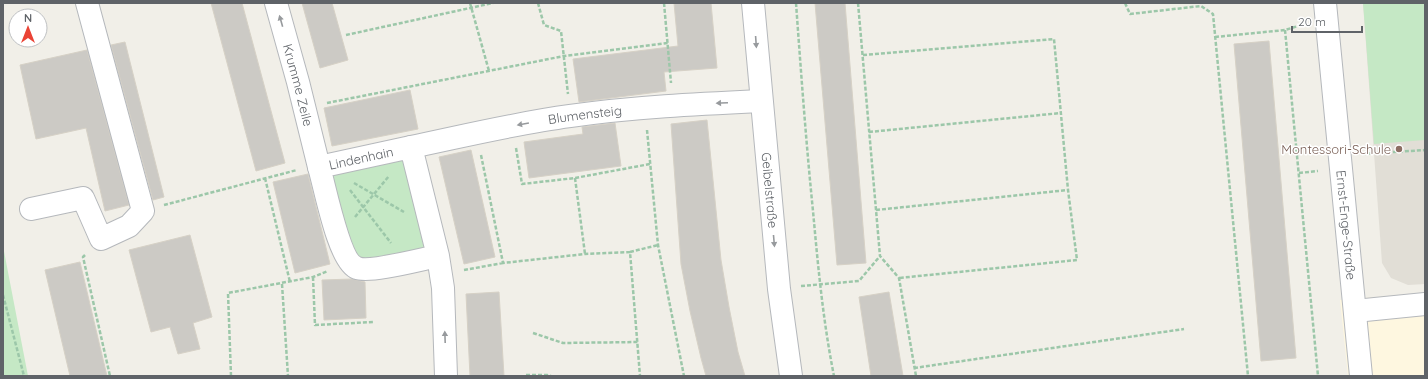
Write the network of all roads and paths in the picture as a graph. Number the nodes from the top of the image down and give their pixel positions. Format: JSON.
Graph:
{"nodes":[{"id":1,"x":87,"y":3,"type":"edge"},
{"id":2,"x":276,"y":3,"type":"edge"},
{"id":3,"x":470,"y":3,"type":"edge"},
{"id":4,"x":493,"y":3,"type":"edge"},
{"id":5,"x":538,"y":3,"type":"edge"},
{"id":6,"x":664,"y":3,"type":"edge"},
{"id":7,"x":753,"y":3,"type":"edge"},
{"id":8,"x":796,"y":3,"type":"edge"},
{"id":9,"x":858,"y":3,"type":"edge"},
{"id":10,"x":1125,"y":3,"type":"edge"},
{"id":11,"x":472,"y":8,"type":"junction"},
{"id":12,"x":1325,"y":10,"type":"edge"},
{"id":13,"x":1286,"y":30,"type":"junction"},
{"id":14,"x":346,"y":35,"type":"dead end"},
{"id":15,"x":1215,"y":37,"type":"junction"},
{"id":16,"x":668,"y":43,"type":"junction"},
{"id":17,"x":863,"y":55,"type":"junction"},
{"id":18,"x":564,"y":56,"type":"junction"},
{"id":19,"x":489,"y":71,"type":"junction"},
{"id":20,"x":761,"y":101,"type":"junction"},
{"id":21,"x":673,"y":106,"type":"junction"},
{"id":22,"x":305,"y":108,"type":"junction"},
{"id":23,"x":645,"y":108,"type":"junction"},
{"id":24,"x":1061,"y":113,"type":"junction"},
{"id":25,"x":570,"y":116,"type":"junction"},
{"id":26,"x":513,"y":126,"type":"junction"},
{"id":27,"x":869,"y":132,"type":"junction"},
{"id":28,"x":477,"y":133,"type":"junction"},
{"id":29,"x":412,"y":147,"type":"junction"},
{"id":30,"x":650,"y":164,"type":"junction"},
{"id":31,"x":326,"y":168,"type":"junction"},
{"id":32,"x":265,"y":178,"type":"junction"},
{"id":33,"x":575,"y":178,"type":"junction"},
{"id":34,"x":1068,"y":190,"type":"junction"},
{"id":35,"x":374,"y":194,"type":"junction"},
{"id":36,"x":364,"y":207,"type":"junction"},
{"id":37,"x":31,"y":209,"type":"dead end"},
{"id":38,"x":876,"y":210,"type":"junction"},
{"id":39,"x":143,"y":211,"type":"junction"},
{"id":40,"x":431,"y":229,"type":"junction"},
{"id":41,"x":338,"y":237,"type":"junction"},
{"id":42,"x":101,"y":239,"type":"junction"},
{"id":43,"x":658,"y":245,"type":"junction"},
{"id":44,"x":630,"y":252,"type":"junction"},
{"id":45,"x":585,"y":254,"type":"junction"},
{"id":46,"x":880,"y":256,"type":"junction"},
{"id":47,"x":349,"y":262,"type":"junction"},
{"id":48,"x":406,"y":262,"type":"junction"},
{"id":49,"x":503,"y":263,"type":"junction"},
{"id":50,"x":440,"y":264,"type":"junction"},
{"id":51,"x":313,"y":277,"type":"junction"},
{"id":52,"x":899,"y":278,"type":"junction"},
{"id":53,"x":290,"y":282,"type":"junction"},
{"id":54,"x":282,"y":284,"type":"junction"},
{"id":55,"x":819,"y":284,"type":"junction"},
{"id":56,"x":779,"y":289,"type":"junction"},
{"id":57,"x":3,"y":295,"type":"edge"},
{"id":58,"x":1425,"y":304,"type":"edge"},
{"id":59,"x":1355,"y":311,"type":"junction"},
{"id":60,"x":373,"y":322,"type":"dead end"},
{"id":61,"x":1184,"y":329,"type":"dead end"},
{"id":62,"x":533,"y":333,"type":"dead end"},
{"id":63,"x":638,"y":342,"type":"junction"},
{"id":64,"x":914,"y":368,"type":"junction"},
{"id":65,"x":526,"y":375,"type":"dead end"},
{"id":66,"x":24,"y":376,"type":"edge"},
{"id":67,"x":110,"y":376,"type":"edge"},
{"id":68,"x":231,"y":376,"type":"edge"},
{"id":69,"x":288,"y":376,"type":"edge"},
{"id":70,"x":446,"y":376,"type":"edge"},
{"id":71,"x":551,"y":376,"type":"edge"},
{"id":72,"x":640,"y":376,"type":"edge"},
{"id":73,"x":684,"y":376,"type":"edge"},
{"id":74,"x":791,"y":376,"type":"edge"},
{"id":75,"x":834,"y":376,"type":"edge"},
{"id":76,"x":916,"y":376,"type":"edge"},
{"id":77,"x":1248,"y":376,"type":"edge"},
{"id":78,"x":1318,"y":376,"type":"edge"},
{"id":79,"x":1361,"y":376,"type":"edge"}],
"edges":[{"from":1,"to":39,"type":"street"},
{"from":22,"to":2,"type":"street","name":"Krumme Zeile","one_way":true},
{"from":3,"to":11,"type":"path"},
{"from":4,"to":11,"type":"path"},
{"from":5,"to":18,"type":"path"},
{"from":6,"to":16,"type":"path"},
{"from":7,"to":20,"type":"street","name":"Geibelstraße","one_way":true},
{"from":8,"to":55,"type":"path"},
{"from":9,"to":17,"type":"path"},
{"from":10,"to":15,"type":"path"},
{"from":11,"to":14,"type":"path"},
{"from":11,"to":19,"type":"path"},
{"from":12,"to":13,"type":"path"},
{"from":12,"to":59,"type":"street","name":"Ernst-Enge-Straße"},
{"from":13,"to":15,"type":"path"},
{"from":13,"to":78,"type":"path"},
{"from":15,"to":77,"type":"path"},
{"from":16,"to":18,"type":"path"},
{"from":16,"to":21,"type":"path"},
{"from":17,"to":24,"type":"path"},
{"from":17,"to":27,"type":"path"},
{"from":18,"to":19,"type":"path"},
{"from":18,"to":25,"type":"path"},
{"from":19,"to":22,"type":"path"},
{"from":20,"to":21,"type":"street","name":"Blumensteig","one_way":true},
{"from":20,"to":56,"type":"street","name":"Geibelstraße","one_way":true},
{"from":21,"to":23,"type":"street","name":"Blumensteig"},
{"from":22,"to":31,"type":"street","name":"Krumme Zeile"},
{"from":23,"to":25,"type":"street","name":"Blumensteig"},
{"from":23,"to":30,"type":"path"},
{"from":24,"to":27,"type":"path"},
{"from":24,"to":34,"type":"path"},
{"from":25,"to":26,"type":"street","name":"Blumensteig","one_way":true},
{"from":26,"to":28,"type":"street","name":"Blumensteig"},
{"from":26,"to":33,"type":"path"},
{"from":27,"to":38,"type":"path"},
{"from":28,"to":29,"type":"street","name":"Blumensteig"},
{"from":28,"to":49,"type":"path"},
{"from":29,"to":31,"type":"street","name":"Lindenhain"},
{"from":29,"to":35,"type":"path"},
{"from":29,"to":40,"type":"street","name":"Lindenhain"},
{"from":30,"to":33,"type":"path"},
{"from":30,"to":43,"type":"path"},
{"from":31,"to":32,"type":"path"},
{"from":31,"to":35,"type":"path"},
{"from":31,"to":36,"type":"path"},
{"from":31,"to":41,"type":"street","name":"Lindenhain"},
{"from":32,"to":39,"type":"path"},
{"from":32,"to":53,"type":"path"},
{"from":33,"to":45,"type":"path"},
{"from":34,"to":38,"type":"path"},
{"from":34,"to":52,"type":"path"},
{"from":35,"to":36,"type":"path"},
{"from":35,"to":40,"type":"path"},
{"from":36,"to":41,"type":"path"},
{"from":36,"to":48,"type":"path"},
{"from":37,"to":42,"type":"street"},
{"from":38,"to":46,"type":"path"},
{"from":39,"to":42,"type":"street"},
{"from":40,"to":50,"type":"street","name":"Lindenhain"},
{"from":41,"to":47,"type":"street","name":"Lindenhain"},
{"from":42,"to":67,"type":"path"},
{"from":43,"to":44,"type":"path"},
{"from":43,"to":73,"type":"path"},
{"from":44,"to":45,"type":"path"},
{"from":44,"to":63,"type":"path"},
{"from":45,"to":49,"type":"path"},
{"from":46,"to":52,"type":"path"},
{"from":46,"to":55,"type":"path"},
{"from":47,"to":48,"type":"street"},
{"from":47,"to":51,"type":"path"},
{"from":48,"to":50,"type":"street"},
{"from":49,"to":50,"type":"path"},
{"from":70,"to":50,"type":"street","one_way":true},
{"from":51,"to":53,"type":"path"},
{"from":51,"to":60,"type":"path"},
{"from":52,"to":64,"type":"path"},
{"from":53,"to":54,"type":"path"},
{"from":54,"to":68,"type":"path"},
{"from":54,"to":69,"type":"path"},
{"from":55,"to":56,"type":"path"},
{"from":55,"to":75,"type":"path"},
{"from":56,"to":74,"type":"street","name":"Geibelstraße"},
{"from":57,"to":66,"type":"path"},
{"from":58,"to":59,"type":"street"},
{"from":59,"to":79,"type":"street","name":"Ernst-Enge-Straße"},
{"from":61,"to":64,"type":"path"},
{"from":62,"to":63,"type":"path"},
{"from":63,"to":72,"type":"path"},
{"from":64,"to":76,"type":"path"},
{"from":65,"to":71,"type":"path"}]}
